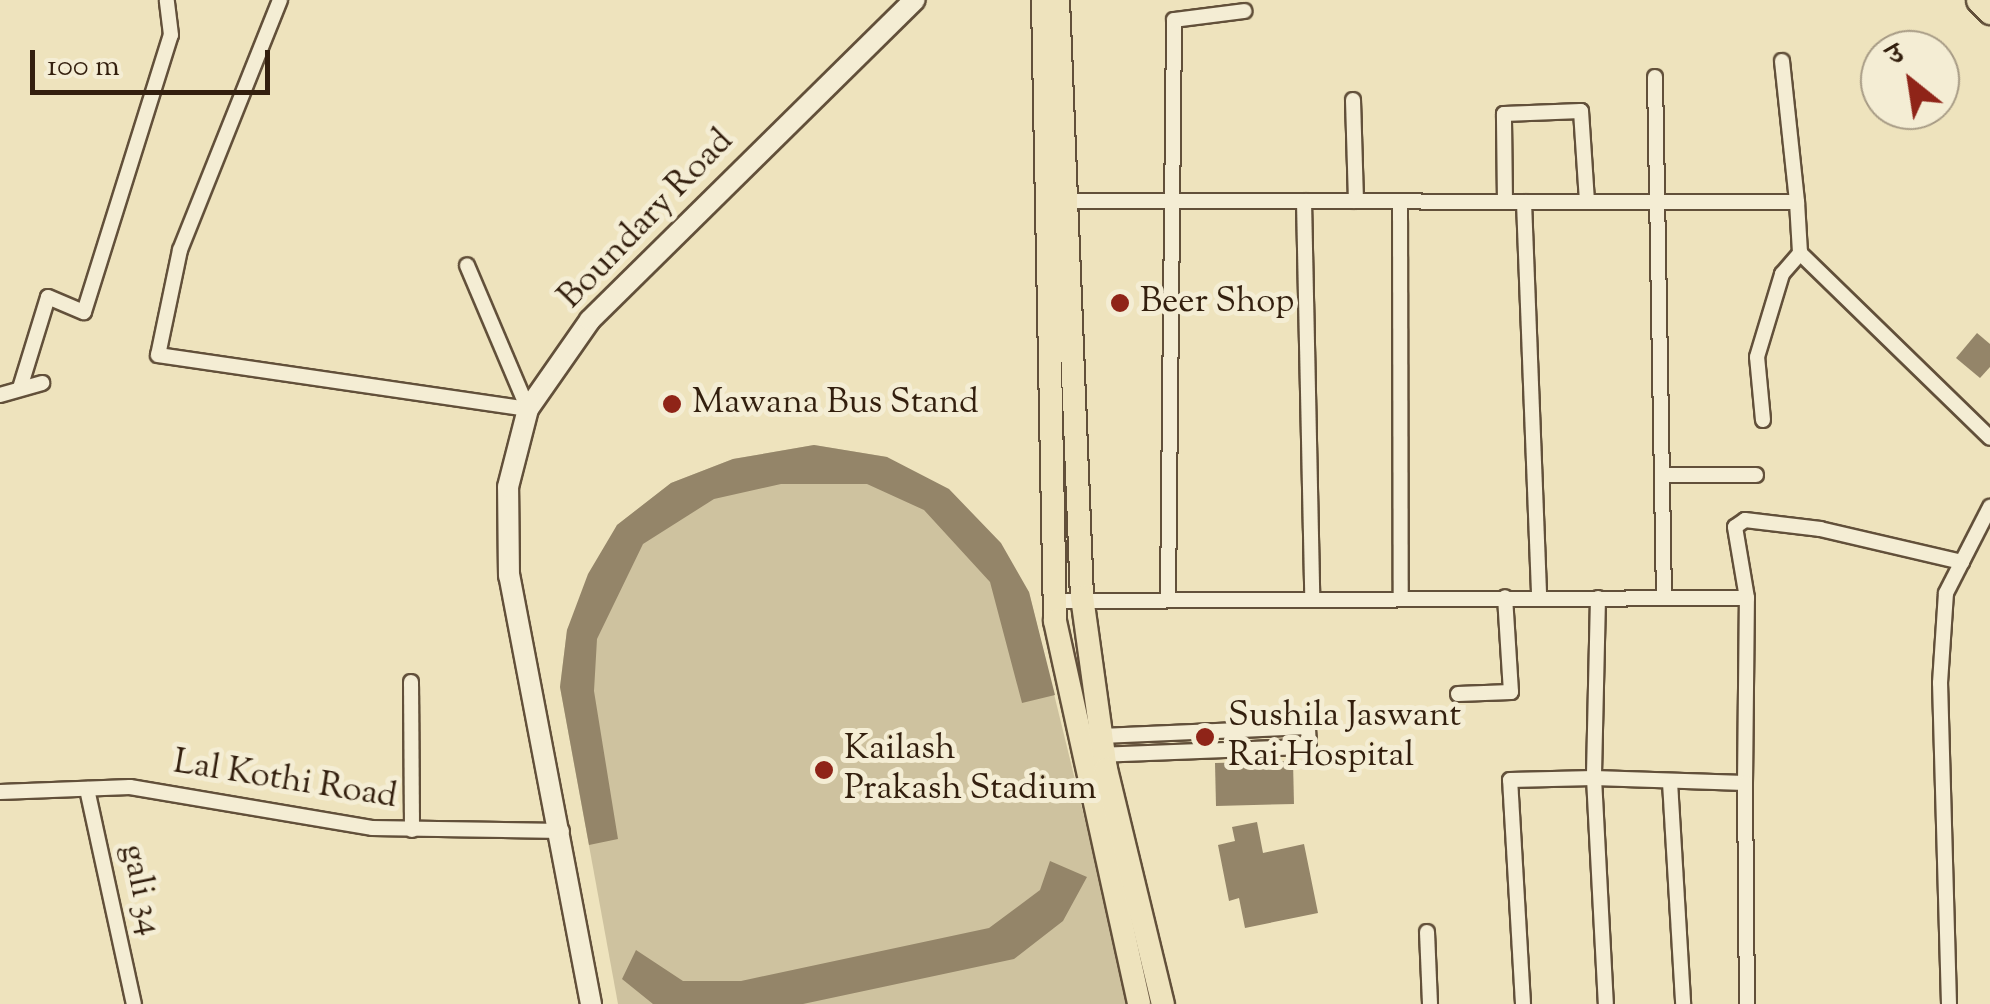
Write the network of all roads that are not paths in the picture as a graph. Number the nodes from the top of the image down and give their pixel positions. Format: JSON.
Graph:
{"nodes":[{"id":1,"x":167,"y":0,"type":"edge"},
{"id":2,"x":280,"y":0,"type":"edge"},
{"id":3,"x":915,"y":0,"type":"edge"},
{"id":4,"x":1043,"y":0,"type":"edge"},
{"id":5,"x":1058,"y":0,"type":"edge"},
{"id":6,"x":1979,"y":0,"type":"edge"},
{"id":7,"x":1990,"y":11,"type":"edge"},
{"id":8,"x":1244,"y":12,"type":"dead end"},
{"id":9,"x":1782,"y":61,"type":"dead end"},
{"id":10,"x":1655,"y":77,"type":"dead end"},
{"id":11,"x":1353,"y":100,"type":"dead end"},
{"id":12,"x":1057,"y":201,"type":"junction"},
{"id":13,"x":1173,"y":201,"type":"junction"},
{"id":14,"x":1304,"y":201,"type":"junction"},
{"id":15,"x":1356,"y":201,"type":"junction"},
{"id":16,"x":1400,"y":202,"type":"junction"},
{"id":17,"x":1505,"y":202,"type":"junction"},
{"id":18,"x":1524,"y":202,"type":"junction"},
{"id":19,"x":1587,"y":202,"type":"junction"},
{"id":20,"x":1660,"y":202,"type":"junction"},
{"id":21,"x":1796,"y":202,"type":"junction"},
{"id":22,"x":1800,"y":253,"type":"junction"},
{"id":23,"x":467,"y":266,"type":"dead end"},
{"id":24,"x":42,"y":383,"type":"dead end"},
{"id":25,"x":20,"y":388,"type":"junction"},
{"id":26,"x":0,"y":396,"type":"edge"},
{"id":27,"x":528,"y":410,"type":"junction"},
{"id":28,"x":1763,"y":420,"type":"dead end"},
{"id":29,"x":1990,"y":438,"type":"edge"},
{"id":30,"x":1663,"y":474,"type":"junction"},
{"id":31,"x":1756,"y":475,"type":"dead end"},
{"id":32,"x":1990,"y":507,"type":"edge"},
{"id":33,"x":1962,"y":562,"type":"junction"},
{"id":34,"x":1082,"y":597,"type":"junction"},
{"id":35,"x":1168,"y":598,"type":"junction"},
{"id":36,"x":1312,"y":598,"type":"junction"},
{"id":37,"x":1401,"y":598,"type":"junction"},
{"id":38,"x":1505,"y":598,"type":"junction"},
{"id":39,"x":1539,"y":598,"type":"junction"},
{"id":40,"x":1598,"y":598,"type":"junction"},
{"id":41,"x":1664,"y":598,"type":"junction"},
{"id":42,"x":1747,"y":598,"type":"junction"},
{"id":43,"x":1054,"y":601,"type":"junction"},
{"id":44,"x":412,"y":682,"type":"dead end"},
{"id":45,"x":1458,"y":694,"type":"dead end"},
{"id":46,"x":1096,"y":749,"type":"junction"},
{"id":47,"x":1594,"y":778,"type":"junction"},
{"id":48,"x":1670,"y":782,"type":"junction"},
{"id":49,"x":1746,"y":784,"type":"junction"},
{"id":50,"x":87,"y":788,"type":"junction"},
{"id":51,"x":0,"y":792,"type":"edge"},
{"id":52,"x":412,"y":830,"type":"junction"},
{"id":53,"x":562,"y":830,"type":"junction"},
{"id":54,"x":1426,"y":932,"type":"dead end"},
{"id":55,"x":1149,"y":996,"type":"edge"},
{"id":56,"x":134,"y":1004,"type":"edge"},
{"id":57,"x":591,"y":1004,"type":"edge"},
{"id":58,"x":1430,"y":1004,"type":"edge"},
{"id":59,"x":1523,"y":1004,"type":"edge"},
{"id":60,"x":1606,"y":1004,"type":"edge"},
{"id":61,"x":1683,"y":1004,"type":"edge"},
{"id":62,"x":1747,"y":1004,"type":"edge"},
{"id":63,"x":1948,"y":1004,"type":"edge"}],
"edges":[{"from":1,"to":25,"type":"street"},
{"from":2,"to":27,"type":"street"},
{"from":3,"to":27,"type":"street","name":"Boundary Road"},
{"from":4,"to":12,"type":"main road"},
{"from":5,"to":12,"type":"main road"},
{"from":6,"to":7,"type":"highway"},
{"from":8,"to":13,"type":"street"},
{"from":9,"to":21,"type":"street"},
{"from":10,"to":20,"type":"street"},
{"from":11,"to":15,"type":"street"},
{"from":12,"to":13,"type":"street"},
{"from":12,"to":34,"type":"main road"},
{"from":12,"to":43,"type":"main road"},
{"from":13,"to":14,"type":"street"},
{"from":13,"to":35,"type":"street"},
{"from":14,"to":15,"type":"street"},
{"from":14,"to":36,"type":"street"},
{"from":15,"to":16,"type":"street"},
{"from":16,"to":17,"type":"street"},
{"from":16,"to":37,"type":"street"},
{"from":17,"to":18,"type":"street"},
{"from":17,"to":19,"type":"street"},
{"from":18,"to":19,"type":"street"},
{"from":18,"to":39,"type":"street"},
{"from":19,"to":20,"type":"street"},
{"from":20,"to":21,"type":"street"},
{"from":20,"to":30,"type":"street"},
{"from":21,"to":22,"type":"street"},
{"from":22,"to":28,"type":"street"},
{"from":22,"to":29,"type":"street"},
{"from":23,"to":27,"type":"street"},
{"from":24,"to":25,"type":"street"},
{"from":25,"to":26,"type":"street"},
{"from":27,"to":53,"type":"street","name":"Boundary Road"},
{"from":30,"to":31,"type":"street"},
{"from":30,"to":41,"type":"street"},
{"from":32,"to":33,"type":"street"},
{"from":33,"to":42,"type":"street"},
{"from":33,"to":63,"type":"street"},
{"from":34,"to":35,"type":"street"},
{"from":34,"to":43,"type":"street"},
{"from":34,"to":46,"type":"main road"},
{"from":35,"to":36,"type":"street"},
{"from":36,"to":37,"type":"street"},
{"from":37,"to":38,"type":"street"},
{"from":38,"to":39,"type":"street"},
{"from":38,"to":45,"type":"street"},
{"from":39,"to":40,"type":"street"},
{"from":40,"to":41,"type":"street"},
{"from":40,"to":47,"type":"street"},
{"from":41,"to":42,"type":"street"},
{"from":42,"to":49,"type":"street"},
{"from":43,"to":46,"type":"main road"},
{"from":44,"to":52,"type":"street"},
{"from":46,"to":46,"type":"street"},
{"from":46,"to":55,"type":"main road"},
{"from":47,"to":48,"type":"street"},
{"from":47,"to":59,"type":"street"},
{"from":47,"to":60,"type":"street"},
{"from":48,"to":49,"type":"street"},
{"from":48,"to":61,"type":"street"},
{"from":49,"to":62,"type":"street"},
{"from":50,"to":51,"type":"street","name":"Lal Kothi Road"},
{"from":50,"to":52,"type":"street","name":"Lal Kothi Road"},
{"from":50,"to":56,"type":"street","name":"gali 34"},
{"from":52,"to":53,"type":"street","name":"Lal Kothi Road"},
{"from":53,"to":57,"type":"street","name":"Boundary Road"},
{"from":54,"to":58,"type":"street"}]}
